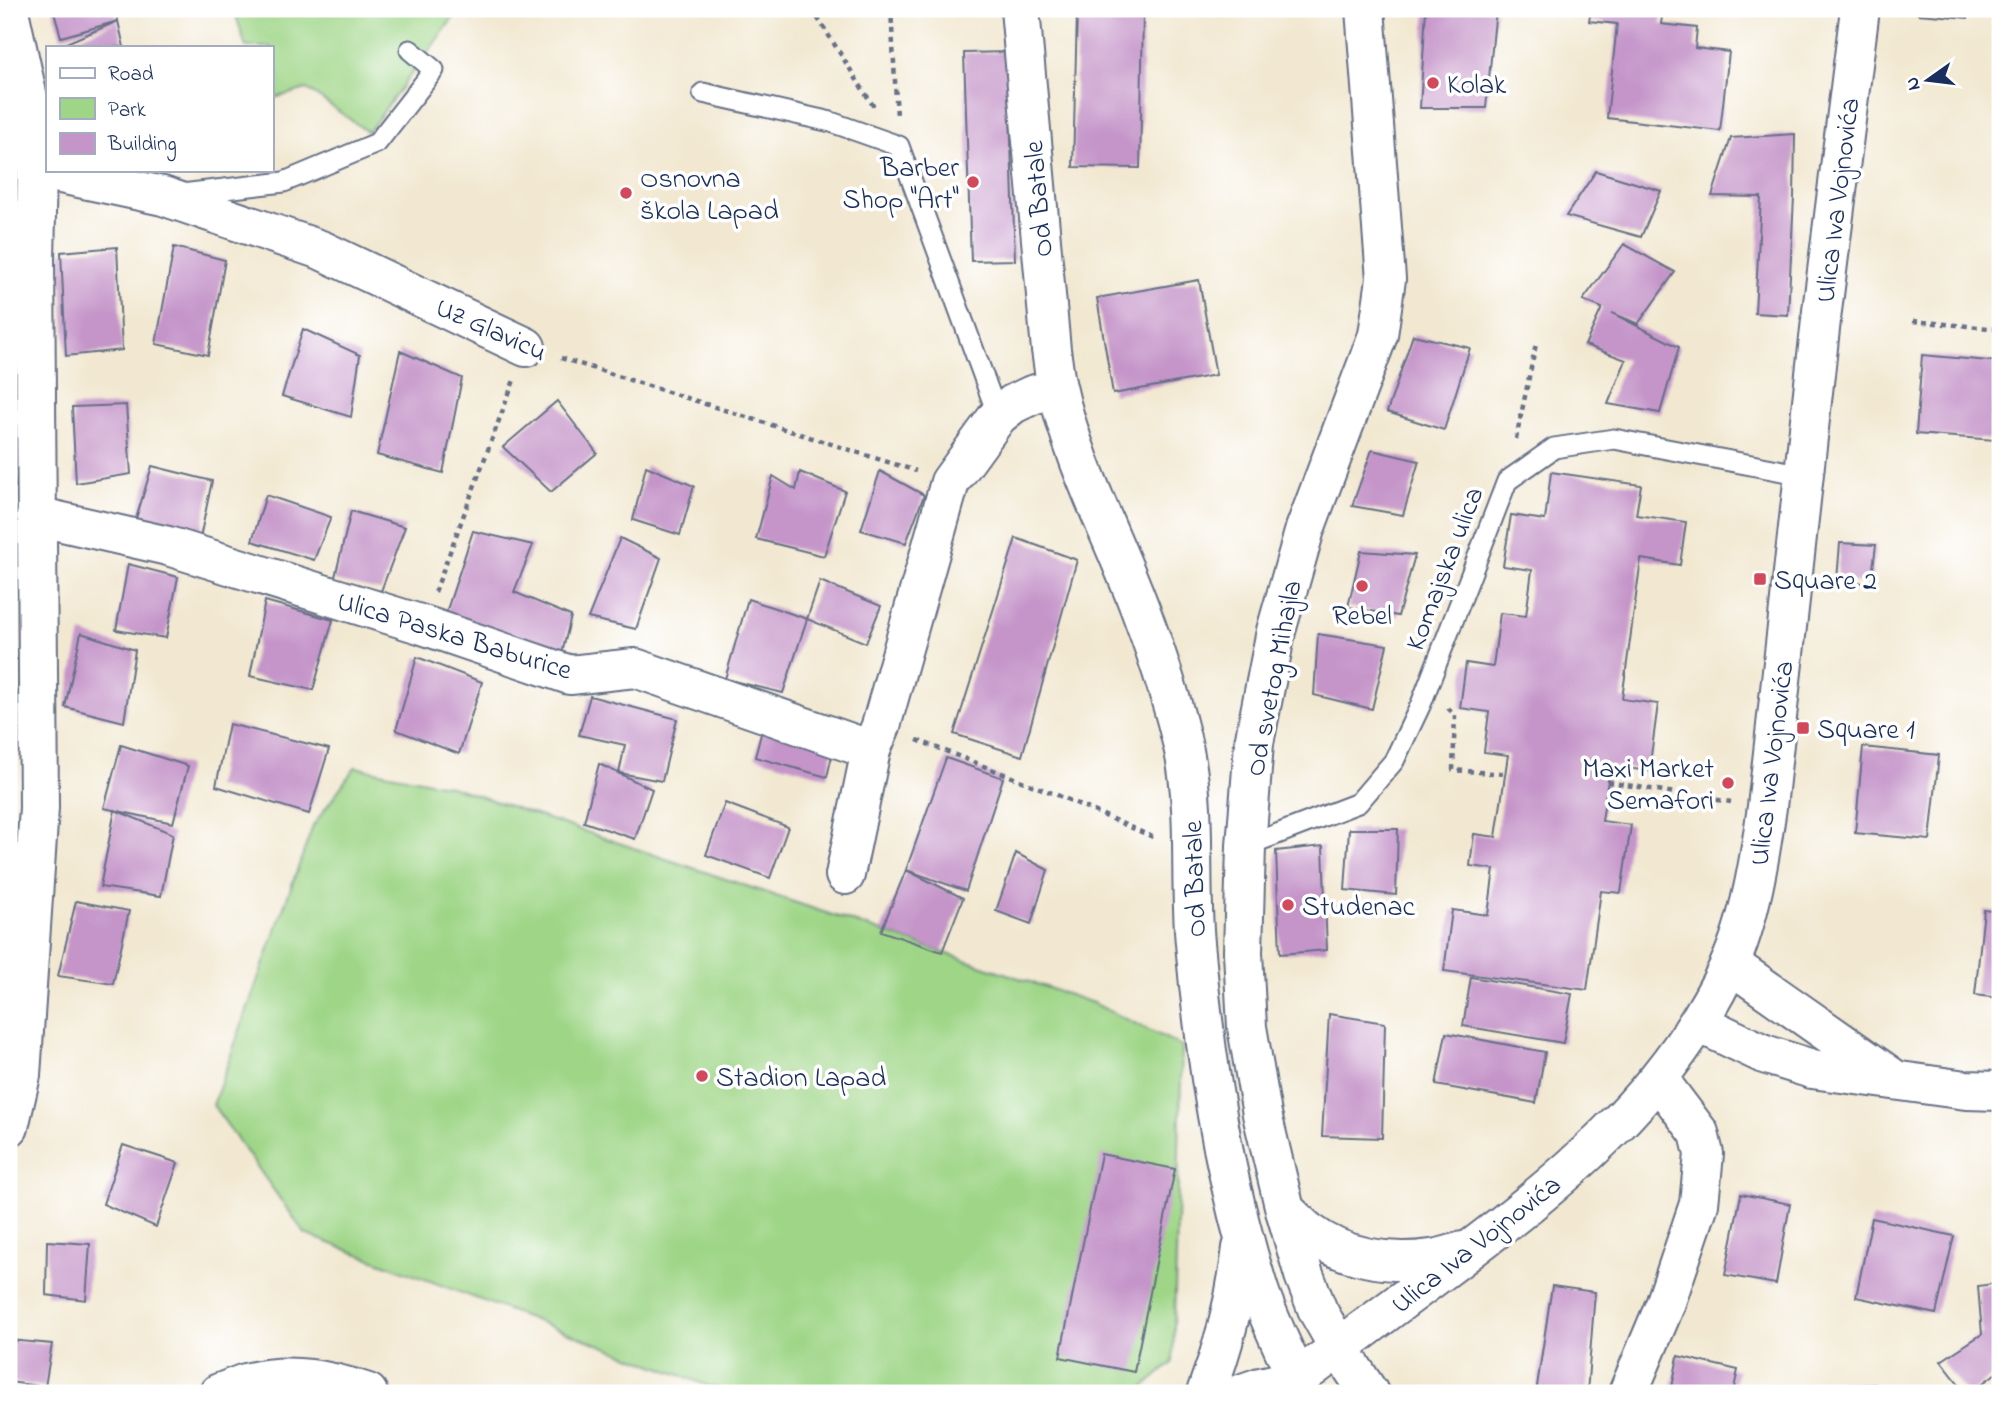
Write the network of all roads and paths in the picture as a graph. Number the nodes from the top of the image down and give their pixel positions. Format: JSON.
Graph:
{"nodes":[{"id":1,"x":812,"y":9,"type":"edge"},
{"id":2,"x":891,"y":9,"type":"edge"},
{"id":3,"x":1020,"y":9,"type":"edge"},
{"id":4,"x":1365,"y":9,"type":"edge"},
{"id":5,"x":1860,"y":9,"type":"edge"},
{"id":6,"x":9,"y":11,"type":"edge"},
{"id":7,"x":410,"y":50,"type":"dead end"},
{"id":8,"x":703,"y":93,"type":"dead end"},
{"id":9,"x":899,"y":146,"type":"junction"},
{"id":10,"x":37,"y":169,"type":"junction"},
{"id":11,"x":46,"y":171,"type":"edge"},
{"id":12,"x":51,"y":172,"type":"edge"},
{"id":13,"x":163,"y":196,"type":"junction"},
{"id":14,"x":1913,"y":321,"type":"dead end"},
{"id":15,"x":2000,"y":329,"type":"edge"},
{"id":16,"x":1536,"y":344,"type":"dead end"},
{"id":17,"x":526,"y":347,"type":"junction"},
{"id":18,"x":1057,"y":388,"type":"junction"},
{"id":19,"x":998,"y":416,"type":"junction"},
{"id":20,"x":1804,"y":475,"type":"junction"},
{"id":21,"x":1507,"y":481,"type":"junction"},
{"id":22,"x":950,"y":482,"type":"junction"},
{"id":23,"x":36,"y":516,"type":"junction"},
{"id":24,"x":423,"y":625,"type":"junction"},
{"id":25,"x":1427,"y":689,"type":"junction"},
{"id":26,"x":876,"y":738,"type":"junction"},
{"id":27,"x":1505,"y":774,"type":"dead end"},
{"id":28,"x":1608,"y":782,"type":"dead end"},
{"id":29,"x":1767,"y":807,"type":"junction"},
{"id":30,"x":1246,"y":846,"type":"junction"},
{"id":31,"x":1192,"y":854,"type":"junction"},
{"id":32,"x":845,"y":875,"type":"dead end"},
{"id":33,"x":1730,"y":964,"type":"junction"},
{"id":34,"x":1699,"y":1023,"type":"junction"},
{"id":35,"x":1658,"y":1080,"type":"junction"},
{"id":36,"x":1899,"y":1082,"type":"junction"},
{"id":37,"x":2000,"y":1091,"type":"edge"},
{"id":38,"x":9,"y":1126,"type":"edge"},
{"id":39,"x":1285,"y":1210,"type":"junction"},
{"id":40,"x":1244,"y":1236,"type":"junction"},
{"id":41,"x":1469,"y":1250,"type":"junction"},
{"id":42,"x":1339,"y":1348,"type":"junction"},
{"id":43,"x":1297,"y":1388,"type":"edge"},
{"id":44,"x":219,"y":1393,"type":"edge"},
{"id":45,"x":368,"y":1393,"type":"edge"},
{"id":46,"x":1206,"y":1393,"type":"edge"},
{"id":47,"x":1243,"y":1393,"type":"edge"},
{"id":48,"x":1368,"y":1393,"type":"edge"},
{"id":49,"x":1628,"y":1393,"type":"edge"}],
"edges":[{"from":1,"to":9,"type":"path"},
{"from":2,"to":9,"type":"path"},
{"from":3,"to":18,"type":"main road","name":"Od Batale"},
{"from":4,"to":30,"type":"main road","name":"Od svetog Mihajla"},
{"from":5,"to":20,"type":"main road","name":"Ulica Iva Vojnovića"},
{"from":6,"to":10,"type":"main road"},
{"from":7,"to":13,"type":"lane"},
{"from":8,"to":9,"type":"lane"},
{"from":9,"to":19,"type":"lane"},
{"from":10,"to":11,"type":"main road","name":"Uz Glavicu"},
{"from":10,"to":23,"type":"main road"},
{"from":12,"to":13,"type":"main road","name":"Uz Glavicu"},
{"from":13,"to":17,"type":"main road","name":"Uz Glavicu"},
{"from":14,"to":15,"type":"path"},
{"from":16,"to":21,"type":"path"},
{"from":17,"to":22,"type":"path","name":"Uz Glavicu"},
{"from":17,"to":24,"type":"path"},
{"from":18,"to":19,"type":"main road"},
{"from":18,"to":31,"type":"main road","name":"Od Batale"},
{"from":19,"to":22,"type":"main road"},
{"from":20,"to":21,"type":"lane","name":"Komajska ulica"},
{"from":20,"to":29,"type":"main road","name":"Ulica Iva Vojnovića"},
{"from":21,"to":25,"type":"lane","name":"Komajska ulica"},
{"from":22,"to":26,"type":"main road"},
{"from":23,"to":24,"type":"main road","name":"Ulica Paska Baburice"},
{"from":23,"to":38,"type":"main road"},
{"from":24,"to":26,"type":"main road","name":"Ulica Paska Baburice"},
{"from":25,"to":27,"type":"path"},
{"from":25,"to":30,"type":"lane","name":"Komajska ulica"},
{"from":26,"to":31,"type":"path"},
{"from":26,"to":32,"type":"main road"},
{"from":28,"to":29,"type":"path"},
{"from":29,"to":33,"type":"main road","name":"Ulica Iva Vojnovića"},
{"from":30,"to":39,"type":"main road","name":"Od svetog Mihajla"},
{"from":31,"to":40,"type":"main road","name":"Od Batale"},
{"from":33,"to":34,"type":"main road","name":"Ulica Iva Vojnovića"},
{"from":33,"to":36,"type":"main road"},
{"from":34,"to":35,"type":"main road","name":"Ulica Iva Vojnovića"},
{"from":34,"to":36,"type":"main road"},
{"from":35,"to":41,"type":"main road","name":"Ulica Iva Vojnovića"},
{"from":35,"to":49,"type":"main road"},
{"from":36,"to":37,"type":"main road"},
{"from":39,"to":41,"type":"main road"},
{"from":39,"to":42,"type":"main road","name":"Od svetog Mihajla"},
{"from":40,"to":43,"type":"main road","name":"Od Batale"},
{"from":40,"to":46,"type":"main road"},
{"from":41,"to":42,"type":"main road","name":"Ulica Iva Vojnovića"},
{"from":42,"to":43,"type":"main road","name":"Ulica Iva Vojnovića"},
{"from":42,"to":48,"type":"main road","name":"Od svetog Mihajla"},
{"from":43,"to":47,"type":"main road"},
{"from":44,"to":45,"type":"main road"}]}
